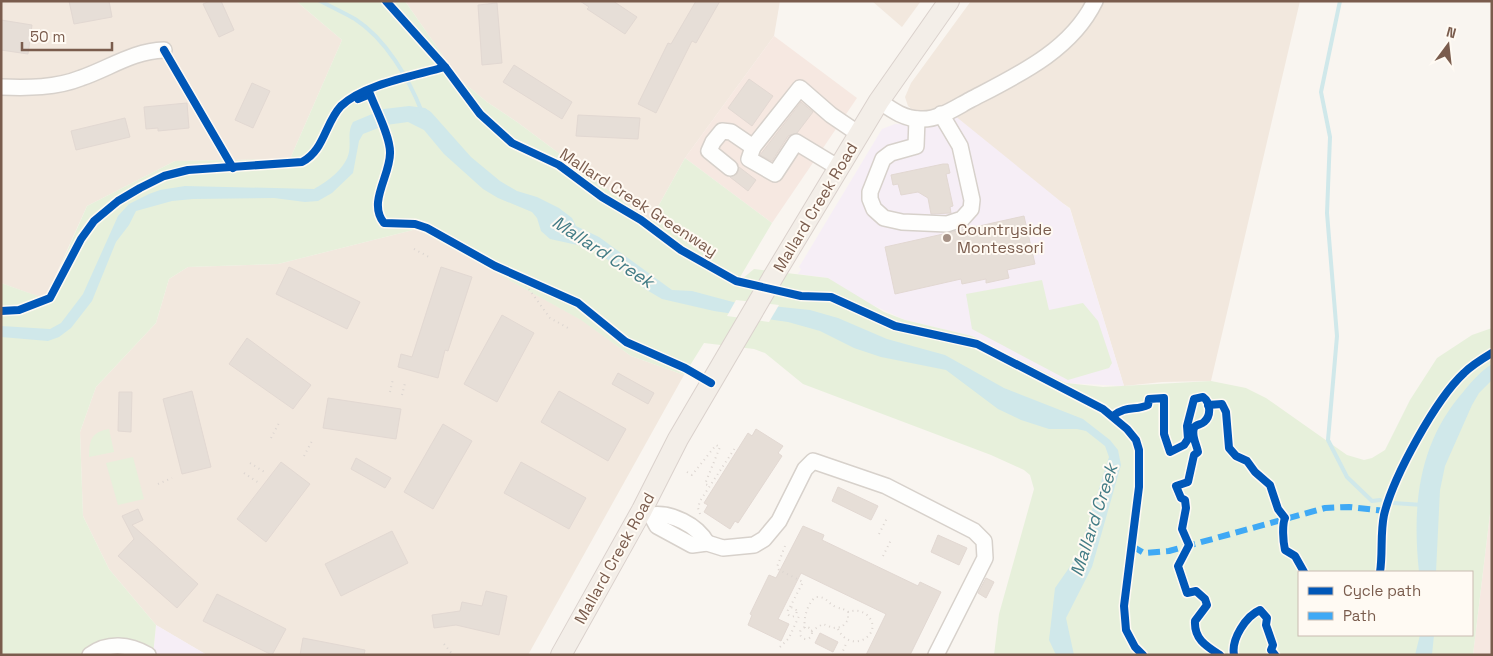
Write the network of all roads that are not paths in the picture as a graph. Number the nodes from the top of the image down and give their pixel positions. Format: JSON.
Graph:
{"nodes":[{"id":1,"x":949,"y":1,"type":"edge"},
{"id":2,"x":1095,"y":1,"type":"edge"},
{"id":3,"x":164,"y":50,"type":"dead end"},
{"id":4,"x":1,"y":87,"type":"edge"},
{"id":5,"x":879,"y":101,"type":"junction"},
{"id":6,"x":941,"y":114,"type":"junction"},
{"id":7,"x":917,"y":119,"type":"junction"},
{"id":8,"x":859,"y":134,"type":"junction"},
{"id":9,"x":955,"y":136,"type":"junction"},
{"id":10,"x":972,"y":145,"type":"dead end"},
{"id":11,"x":753,"y":147,"type":"junction"},
{"id":12,"x":730,"y":168,"type":"dead end"},
{"id":13,"x":839,"y":168,"type":"junction"},
{"id":14,"x":646,"y":512,"type":"junction"},
{"id":15,"x":90,"y":655,"type":"edge"},
{"id":16,"x":148,"y":655,"type":"edge"},
{"id":17,"x":561,"y":655,"type":"edge"},
{"id":18,"x":936,"y":655,"type":"edge"}],
"edges":[{"from":1,"to":5,"type":"main road","name":"Mallard Creek Road"},
{"from":2,"to":6,"type":"street"},
{"from":3,"to":4,"type":"street"},
{"from":5,"to":7,"type":"street"},
{"from":5,"to":8,"type":"main road","name":"Mallard Creek Road"},
{"from":6,"to":7,"type":"street"},
{"from":6,"to":9,"type":"street"},
{"from":7,"to":9,"type":"street"},
{"from":8,"to":11,"type":"street"},
{"from":8,"to":13,"type":"main road","name":"Mallard Creek Road"},
{"from":9,"to":10,"type":"street"},
{"from":11,"to":12,"type":"street"},
{"from":11,"to":13,"type":"street"},
{"from":13,"to":14,"type":"main road","name":"Mallard Creek Road"},
{"from":14,"to":17,"type":"main road","name":"Mallard Creek Road"},
{"from":14,"to":18,"type":"street"},
{"from":15,"to":16,"type":"street"}]}
